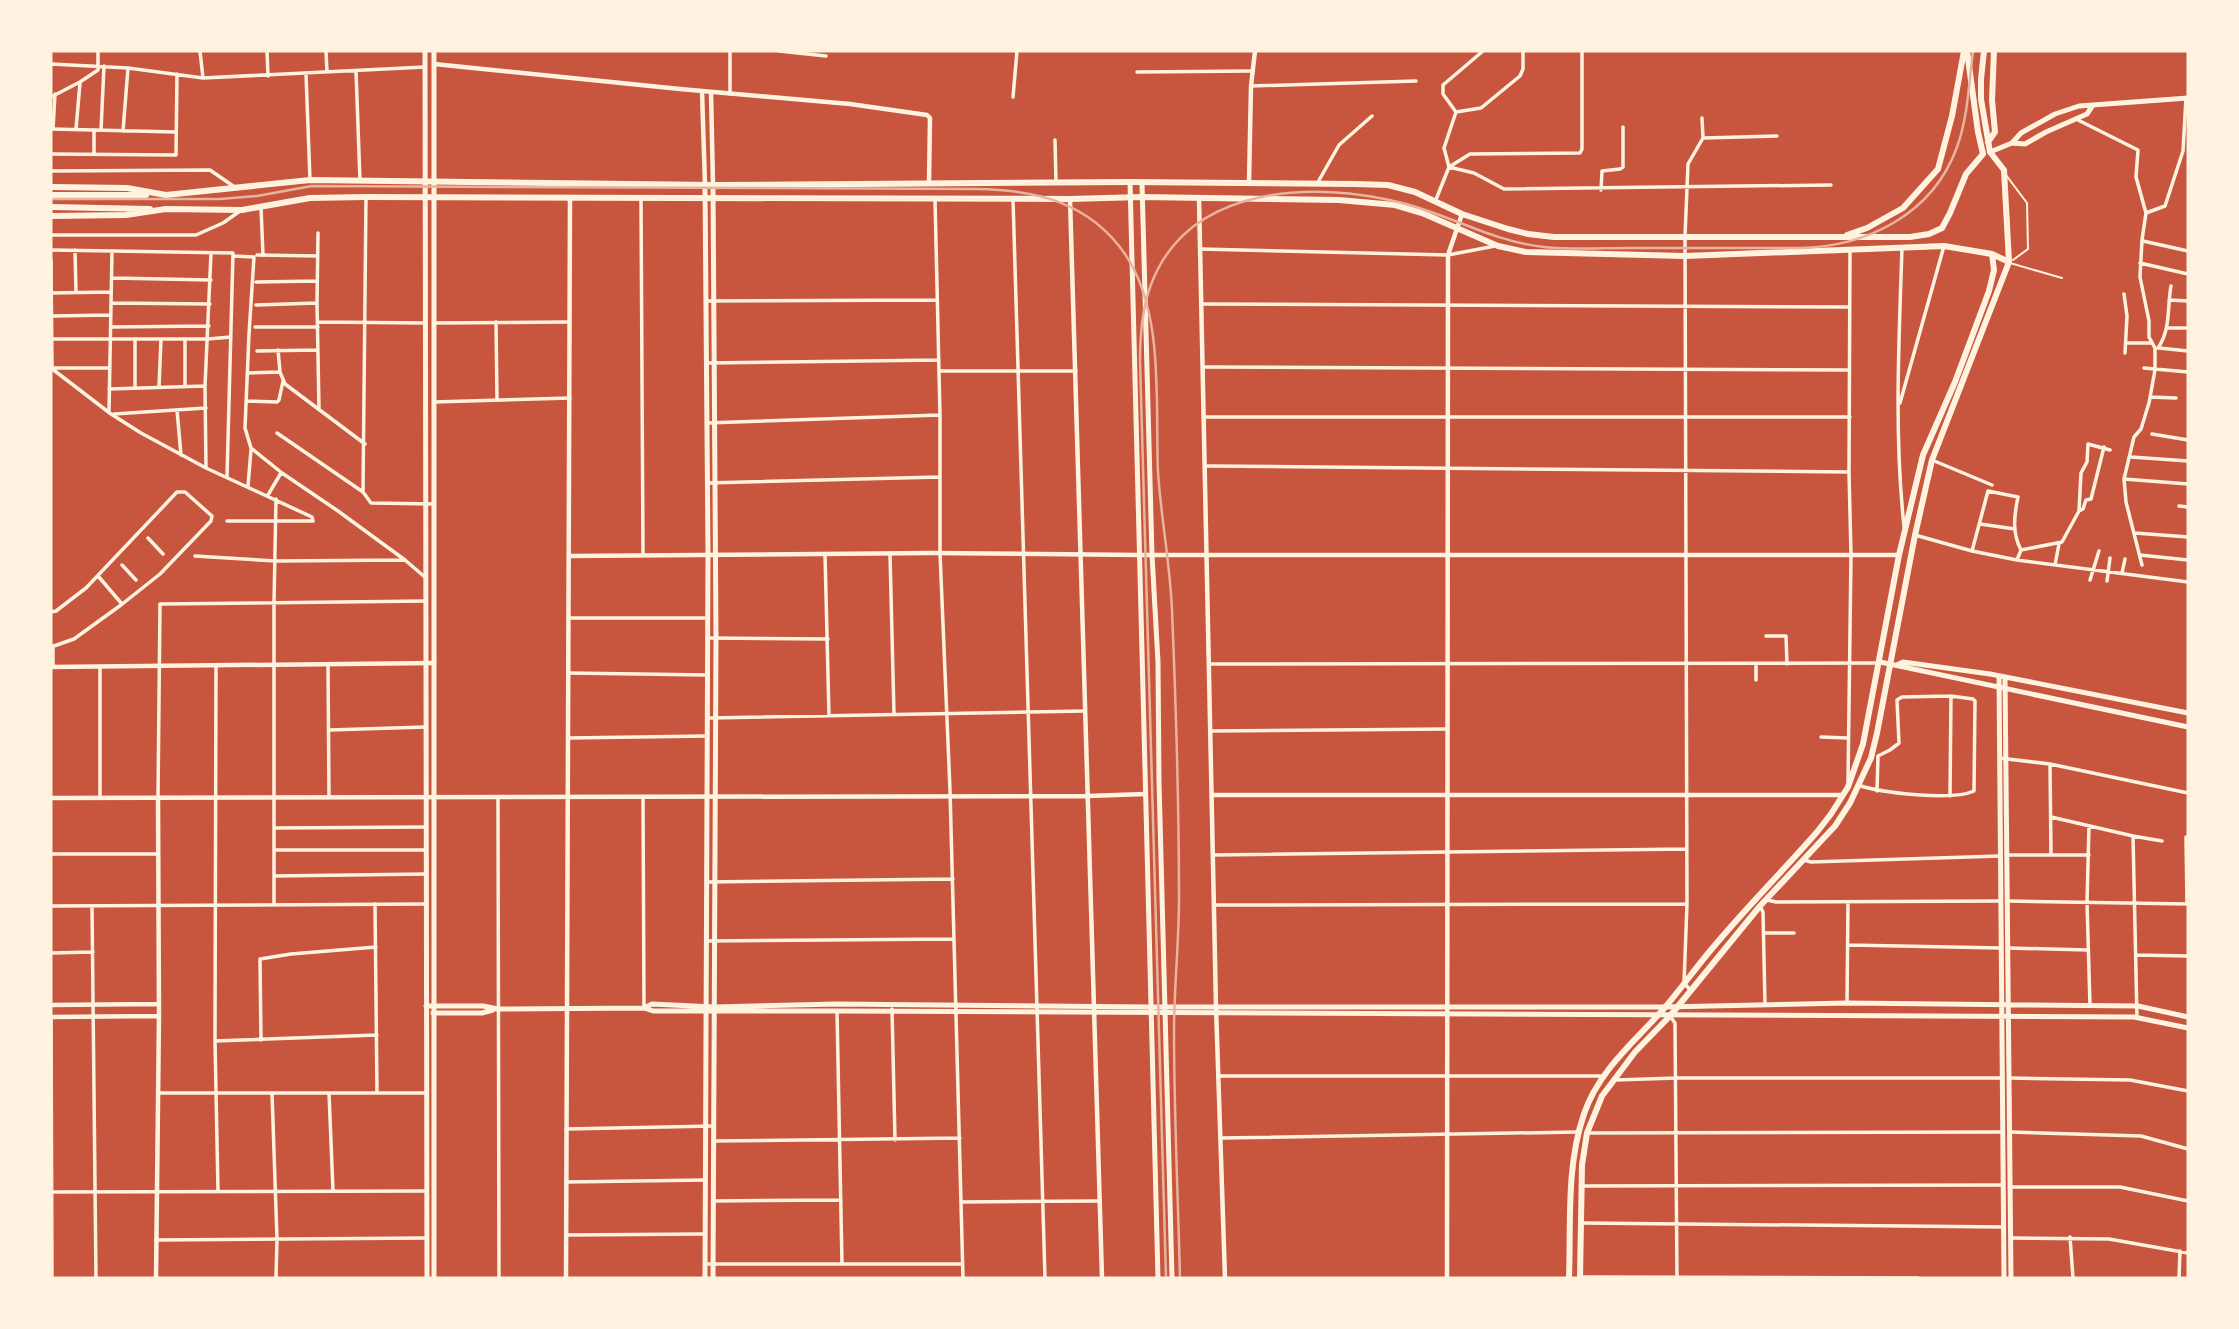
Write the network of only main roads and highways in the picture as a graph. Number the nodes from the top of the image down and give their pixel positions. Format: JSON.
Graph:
{"nodes":[{"id":1,"x":425,"y":51,"type":"edge"},
{"id":2,"x":434,"y":51,"type":"edge"},
{"id":3,"x":1965,"y":51,"type":"edge"},
{"id":4,"x":1984,"y":51,"type":"edge"},
{"id":5,"x":1994,"y":51,"type":"edge"},
{"id":6,"x":1981,"y":83,"type":"junction"},
{"id":7,"x":1993,"y":85,"type":"junction"},
{"id":8,"x":2187,"y":98,"type":"edge"},
{"id":9,"x":2093,"y":106,"type":"junction"},
{"id":10,"x":1988,"y":142,"type":"junction"},
{"id":11,"x":2012,"y":143,"type":"junction"},
{"id":12,"x":1987,"y":153,"type":"junction"},
{"id":13,"x":425,"y":182,"type":"junction"},
{"id":14,"x":433,"y":182,"type":"junction"},
{"id":15,"x":1130,"y":182,"type":"junction"},
{"id":16,"x":1142,"y":183,"type":"junction"},
{"id":17,"x":709,"y":185,"type":"junction"},
{"id":18,"x":51,"y":187,"type":"edge"},
{"id":19,"x":51,"y":195,"type":"edge"},
{"id":20,"x":166,"y":195,"type":"junction"},
{"id":21,"x":425,"y":197,"type":"junction"},
{"id":22,"x":433,"y":197,"type":"junction"},
{"id":23,"x":709,"y":197,"type":"junction"},
{"id":24,"x":1142,"y":197,"type":"junction"},
{"id":25,"x":1130,"y":198,"type":"junction"},
{"id":26,"x":51,"y":208,"type":"edge"},
{"id":27,"x":166,"y":209,"type":"junction"},
{"id":28,"x":51,"y":216,"type":"edge"},
{"id":29,"x":1929,"y":234,"type":"junction"},
{"id":30,"x":1842,"y":237,"type":"junction"},
{"id":31,"x":1934,"y":247,"type":"junction"},
{"id":32,"x":1992,"y":254,"type":"junction"},
{"id":33,"x":2010,"y":262,"type":"junction"},
{"id":34,"x":1880,"y":663,"type":"junction"},
{"id":35,"x":1893,"y":664,"type":"junction"},
{"id":36,"x":2002,"y":677,"type":"junction"},
{"id":37,"x":2002,"y":688,"type":"junction"},
{"id":38,"x":2188,"y":713,"type":"edge"},
{"id":39,"x":2188,"y":727,"type":"edge"},
{"id":40,"x":2003,"y":758,"type":"junction"},
{"id":41,"x":2004,"y":901,"type":"junction"},
{"id":42,"x":2005,"y":1006,"type":"junction"},
{"id":43,"x":1665,"y":1007,"type":"junction"},
{"id":44,"x":1678,"y":1007,"type":"junction"},
{"id":45,"x":706,"y":1008,"type":"junction"},
{"id":46,"x":427,"y":1009,"type":"junction"},
{"id":47,"x":435,"y":1009,"type":"junction"},
{"id":48,"x":714,"y":1010,"type":"junction"},
{"id":49,"x":1151,"y":1010,"type":"junction"},
{"id":50,"x":1164,"y":1010,"type":"junction"},
{"id":51,"x":1216,"y":1010,"type":"junction"},
{"id":52,"x":1656,"y":1016,"type":"junction"},
{"id":53,"x":1670,"y":1016,"type":"junction"},
{"id":54,"x":2005,"y":1016,"type":"junction"},
{"id":55,"x":2188,"y":1017,"type":"edge"},
{"id":56,"x":2188,"y":1028,"type":"edge"},
{"id":57,"x":2007,"y":1186,"type":"junction"},
{"id":58,"x":427,"y":1278,"type":"edge"},
{"id":59,"x":434,"y":1278,"type":"edge"},
{"id":60,"x":705,"y":1278,"type":"edge"},
{"id":61,"x":713,"y":1278,"type":"edge"},
{"id":62,"x":1158,"y":1278,"type":"edge"},
{"id":63,"x":1172,"y":1278,"type":"edge"},
{"id":64,"x":1569,"y":1278,"type":"edge"},
{"id":65,"x":1580,"y":1278,"type":"edge"},
{"id":66,"x":2004,"y":1278,"type":"edge"},
{"id":67,"x":2011,"y":1278,"type":"edge"}],
"edges":[{"from":1,"to":13,"type":"main road"},
{"from":2,"to":14,"type":"main road"},
{"from":3,"to":12,"type":"main road"},
{"from":3,"to":30,"type":"main road"},
{"from":4,"to":6,"type":"main road"},
{"from":5,"to":7,"type":"main road"},
{"from":6,"to":7,"type":"main road"},
{"from":6,"to":10,"type":"main road"},
{"from":7,"to":10,"type":"main road"},
{"from":8,"to":9,"type":"main road"},
{"from":9,"to":11,"type":"main road"},
{"from":9,"to":11,"type":"main road"},
{"from":10,"to":12,"type":"main road"},
{"from":11,"to":12,"type":"main road"},
{"from":12,"to":29,"type":"main road"},
{"from":12,"to":33,"type":"main road"},
{"from":13,"to":14,"type":"main road"},
{"from":13,"to":20,"type":"main road"},
{"from":13,"to":21,"type":"main road"},
{"from":14,"to":17,"type":"main road"},
{"from":14,"to":22,"type":"main road"},
{"from":15,"to":16,"type":"main road"},
{"from":15,"to":17,"type":"main road"},
{"from":15,"to":25,"type":"main road"},
{"from":16,"to":24,"type":"main road"},
{"from":16,"to":30,"type":"main road"},
{"from":17,"to":23,"type":"main road"},
{"from":18,"to":20,"type":"main road"},
{"from":19,"to":20,"type":"main road"},
{"from":21,"to":22,"type":"main road"},
{"from":21,"to":27,"type":"main road"},
{"from":21,"to":46,"type":"main road"},
{"from":22,"to":23,"type":"main road"},
{"from":22,"to":47,"type":"main road"},
{"from":23,"to":25,"type":"main road"},
{"from":23,"to":45,"type":"main road"},
{"from":23,"to":48,"type":"main road"},
{"from":24,"to":25,"type":"main road"},
{"from":24,"to":31,"type":"main road"},
{"from":24,"to":50,"type":"main road"},
{"from":25,"to":49,"type":"main road"},
{"from":26,"to":27,"type":"main road"},
{"from":27,"to":28,"type":"main road"},
{"from":29,"to":30,"type":"main road"},
{"from":29,"to":31,"type":"main road"},
{"from":31,"to":32,"type":"main road"},
{"from":32,"to":33,"type":"main road"},
{"from":32,"to":34,"type":"main road"},
{"from":33,"to":35,"type":"main road"},
{"from":34,"to":35,"type":"main road"},
{"from":34,"to":43,"type":"main road"},
{"from":35,"to":36,"type":"main road"},
{"from":35,"to":37,"type":"main road"},
{"from":35,"to":44,"type":"main road"},
{"from":36,"to":37,"type":"main road"},
{"from":36,"to":38,"type":"main road"},
{"from":37,"to":39,"type":"main road"},
{"from":37,"to":40,"type":"main road"},
{"from":40,"to":41,"type":"main road"},
{"from":40,"to":41,"type":"main road"},
{"from":41,"to":42,"type":"main road"},
{"from":42,"to":44,"type":"main road"},
{"from":42,"to":54,"type":"main road"},
{"from":42,"to":55,"type":"main road"},
{"from":43,"to":44,"type":"main road"},
{"from":43,"to":51,"type":"main road"},
{"from":43,"to":52,"type":"main road"},
{"from":44,"to":53,"type":"main road"},
{"from":45,"to":47,"type":"main road"},
{"from":45,"to":48,"type":"main road"},
{"from":45,"to":60,"type":"main road"},
{"from":46,"to":47,"type":"main road"},
{"from":46,"to":58,"type":"main road"},
{"from":47,"to":59,"type":"main road"},
{"from":48,"to":49,"type":"main road"},
{"from":48,"to":61,"type":"main road"},
{"from":49,"to":50,"type":"main road"},
{"from":49,"to":62,"type":"main road"},
{"from":50,"to":51,"type":"main road"},
{"from":50,"to":63,"type":"main road"},
{"from":51,"to":52,"type":"main road"},
{"from":52,"to":53,"type":"main road"},
{"from":52,"to":64,"type":"main road"},
{"from":53,"to":54,"type":"main road"},
{"from":53,"to":65,"type":"main road"},
{"from":54,"to":56,"type":"main road"},
{"from":54,"to":57,"type":"main road"},
{"from":57,"to":66,"type":"main road"},
{"from":57,"to":67,"type":"main road"}]}
